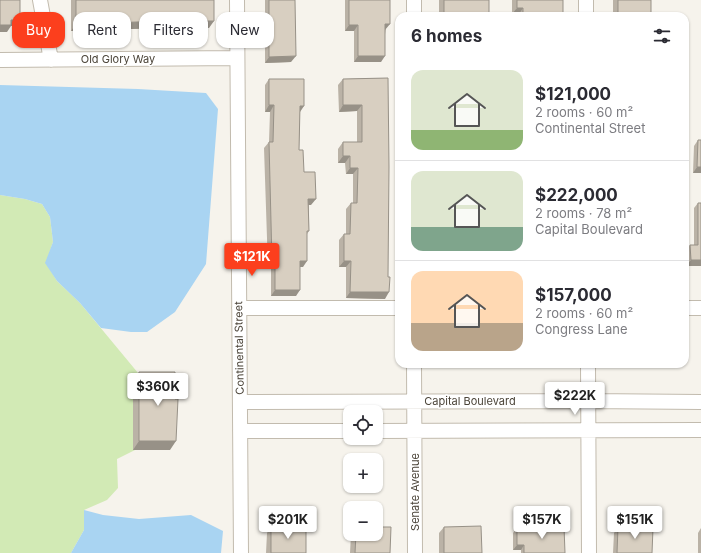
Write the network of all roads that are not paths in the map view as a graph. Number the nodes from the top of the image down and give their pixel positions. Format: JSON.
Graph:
{"nodes":[{"id":1,"x":40,"y":0,"type":"edge"},
{"id":2,"x":237,"y":0,"type":"edge"},
{"id":3,"x":414,"y":0,"type":"edge"},
{"id":4,"x":586,"y":0,"type":"edge"},
{"id":5,"x":414,"y":12,"type":"edge"},
{"id":6,"x":586,"y":12,"type":"edge"},
{"id":7,"x":237,"y":58,"type":"junction"},
{"id":8,"x":0,"y":60,"type":"edge"},
{"id":9,"x":51,"y":60,"type":"junction"},
{"id":10,"x":239,"y":308,"type":"junction"},
{"id":11,"x":395,"y":308,"type":"edge"},
{"id":12,"x":689,"y":308,"type":"edge"},
{"id":13,"x":701,"y":308,"type":"edge"},
{"id":14,"x":414,"y":368,"type":"edge"},
{"id":15,"x":588,"y":368,"type":"edge"},
{"id":16,"x":588,"y":401,"type":"junction"},
{"id":17,"x":240,"y":402,"type":"junction"},
{"id":18,"x":414,"y":402,"type":"junction"},
{"id":19,"x":701,"y":402,"type":"edge"},
{"id":20,"x":701,"y":430,"type":"edge"},
{"id":21,"x":240,"y":431,"type":"junction"},
{"id":22,"x":343,"y":431,"type":"edge"},
{"id":23,"x":383,"y":431,"type":"edge"},
{"id":24,"x":415,"y":431,"type":"junction"},
{"id":25,"x":588,"y":431,"type":"junction"},
{"id":26,"x":241,"y":553,"type":"edge"},
{"id":27,"x":415,"y":553,"type":"edge"},
{"id":28,"x":589,"y":553,"type":"edge"}],
"edges":[{"from":1,"to":9,"type":"street"},
{"from":2,"to":7,"type":"street","name":"Continental Street"},
{"from":3,"to":5,"type":"street"},
{"from":4,"to":6,"type":"street"},
{"from":7,"to":9,"type":"street","name":"Old Glory Way"},
{"from":7,"to":10,"type":"street","name":"Continental Street"},
{"from":8,"to":9,"type":"street","name":"Old Glory Way"},
{"from":10,"to":11,"type":"street"},
{"from":10,"to":17,"type":"street","name":"Continental Street"},
{"from":12,"to":13,"type":"street"},
{"from":14,"to":18,"type":"street","name":"Senate Avenue"},
{"from":15,"to":16,"type":"street"},
{"from":16,"to":18,"type":"street","name":"Capital Boulevard"},
{"from":16,"to":19,"type":"street","name":"Capital Boulevard"},
{"from":16,"to":25,"type":"street"},
{"from":17,"to":18,"type":"street","name":"Capital Boulevard"},
{"from":17,"to":21,"type":"street","name":"Continental Street"},
{"from":18,"to":24,"type":"street","name":"Senate Avenue"},
{"from":20,"to":25,"type":"street"},
{"from":21,"to":22,"type":"street"},
{"from":21,"to":26,"type":"street","name":"Continental Street"},
{"from":23,"to":24,"type":"street"},
{"from":24,"to":25,"type":"street"},
{"from":24,"to":27,"type":"street","name":"Senate Avenue"},
{"from":25,"to":28,"type":"street"}]}
